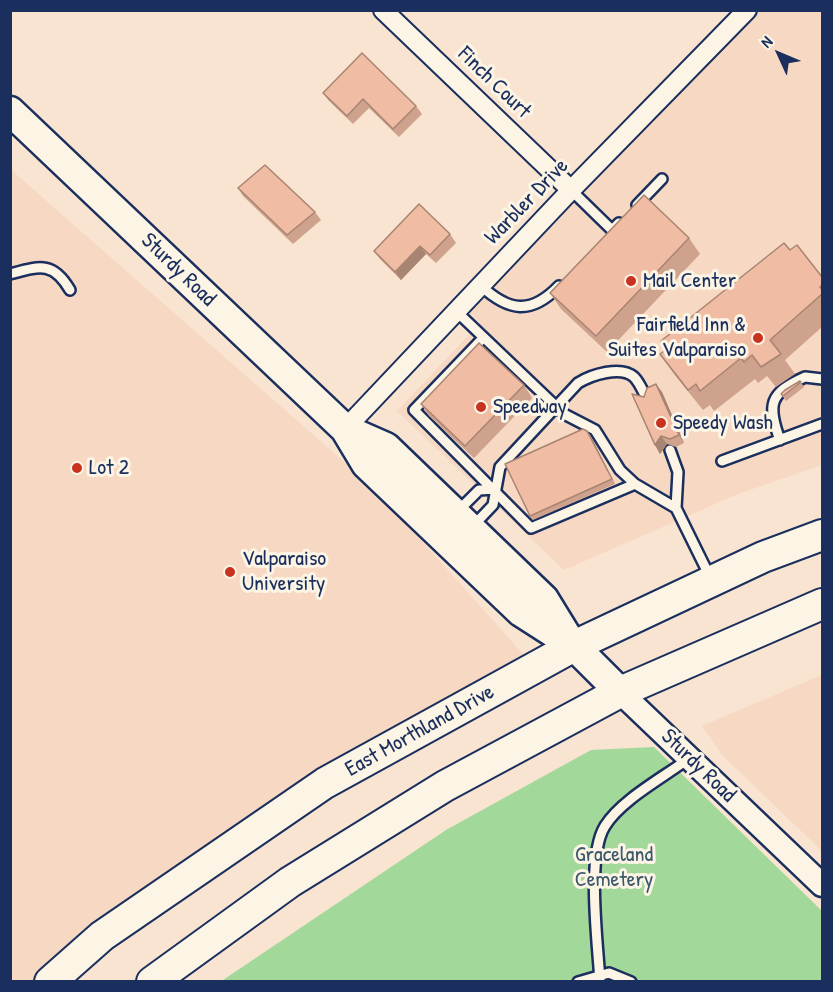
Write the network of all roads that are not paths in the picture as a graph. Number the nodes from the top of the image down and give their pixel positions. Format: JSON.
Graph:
{"nodes":[{"id":1,"x":383,"y":10,"type":"edge"},
{"id":2,"x":747,"y":10,"type":"edge"},
{"id":3,"x":10,"y":111,"type":"edge"},
{"id":4,"x":662,"y":179,"type":"dead end"},
{"id":5,"x":571,"y":190,"type":"junction"},
{"id":6,"x":612,"y":230,"type":"junction"},
{"id":7,"x":604,"y":238,"type":"edge"},
{"id":8,"x":10,"y":274,"type":"edge"},
{"id":9,"x":567,"y":278,"type":"edge"},
{"id":10,"x":480,"y":285,"type":"junction"},
{"id":11,"x":70,"y":290,"type":"dead end"},
{"id":12,"x":456,"y":311,"type":"junction"},
{"id":13,"x":483,"y":338,"type":"junction"},
{"id":14,"x":822,"y":379,"type":"edge"},
{"id":15,"x":647,"y":399,"type":"edge"},
{"id":16,"x":557,"y":407,"type":"junction"},
{"id":17,"x":822,"y":424,"type":"edge"},
{"id":18,"x":345,"y":429,"type":"junction"},
{"id":19,"x":780,"y":440,"type":"junction"},
{"id":20,"x":670,"y":450,"type":"edge"},
{"id":21,"x":722,"y":461,"type":"dead end"},
{"id":22,"x":634,"y":484,"type":"junction"},
{"id":23,"x":495,"y":489,"type":"junction"},
{"id":24,"x":676,"y":508,"type":"junction"},
{"id":25,"x":463,"y":520,"type":"junction"},
{"id":26,"x":822,"y":535,"type":"edge"},
{"id":27,"x":712,"y":581,"type":"junction"},
{"id":28,"x":822,"y":604,"type":"edge"},
{"id":29,"x":574,"y":646,"type":"junction"},
{"id":30,"x":621,"y":692,"type":"junction"},
{"id":31,"x":690,"y":758,"type":"junction"},
{"id":32,"x":822,"y":885,"type":"edge"},
{"id":33,"x":600,"y":977,"type":"edge"},
{"id":34,"x":51,"y":981,"type":"edge"},
{"id":35,"x":152,"y":981,"type":"edge"},
{"id":36,"x":578,"y":981,"type":"edge"},
{"id":37,"x":631,"y":981,"type":"edge"}],
"edges":[{"from":1,"to":5,"type":"street","name":"Finch Court"},
{"from":2,"to":5,"type":"street","name":"Warbler Drive"},
{"from":3,"to":18,"type":"main road","name":"Sturdy Road"},
{"from":4,"to":6,"type":"lane"},
{"from":5,"to":6,"type":"lane"},
{"from":5,"to":10,"type":"street","name":"Warbler Drive"},
{"from":6,"to":7,"type":"lane"},
{"from":8,"to":11,"type":"lane"},
{"from":9,"to":10,"type":"lane"},
{"from":10,"to":12,"type":"street","name":"Warbler Drive"},
{"from":12,"to":13,"type":"lane"},
{"from":12,"to":18,"type":"street","name":"Warbler Drive"},
{"from":13,"to":16,"type":"lane"},
{"from":13,"to":23,"type":"lane"},
{"from":14,"to":19,"type":"lane"},
{"from":15,"to":16,"type":"lane"},
{"from":16,"to":22,"type":"lane"},
{"from":16,"to":23,"type":"lane"},
{"from":17,"to":19,"type":"lane"},
{"from":18,"to":25,"type":"main road","name":"Sturdy Road"},
{"from":18,"to":29,"type":"main road","name":"Sturdy Road"},
{"from":19,"to":21,"type":"lane"},
{"from":20,"to":24,"type":"lane"},
{"from":22,"to":23,"type":"lane"},
{"from":22,"to":24,"type":"lane"},
{"from":23,"to":25,"type":"lane"},
{"from":23,"to":25,"type":"lane"},
{"from":24,"to":27,"type":"lane"},
{"from":25,"to":29,"type":"main road","name":"Sturdy Road"},
{"from":26,"to":27,"type":"highway","name":"East Morthland Drive"},
{"from":27,"to":29,"type":"highway","name":"East Morthland Drive"},
{"from":28,"to":30,"type":"highway"},
{"from":29,"to":30,"type":"main road","name":"Sturdy Road"},
{"from":29,"to":34,"type":"highway","name":"East Morthland Drive"},
{"from":30,"to":31,"type":"street","name":"Sturdy Road"},
{"from":30,"to":35,"type":"highway"},
{"from":31,"to":32,"type":"street","name":"Sturdy Road"},
{"from":31,"to":33,"type":"lane"},
{"from":33,"to":36,"type":"lane"},
{"from":33,"to":37,"type":"lane"}]}
